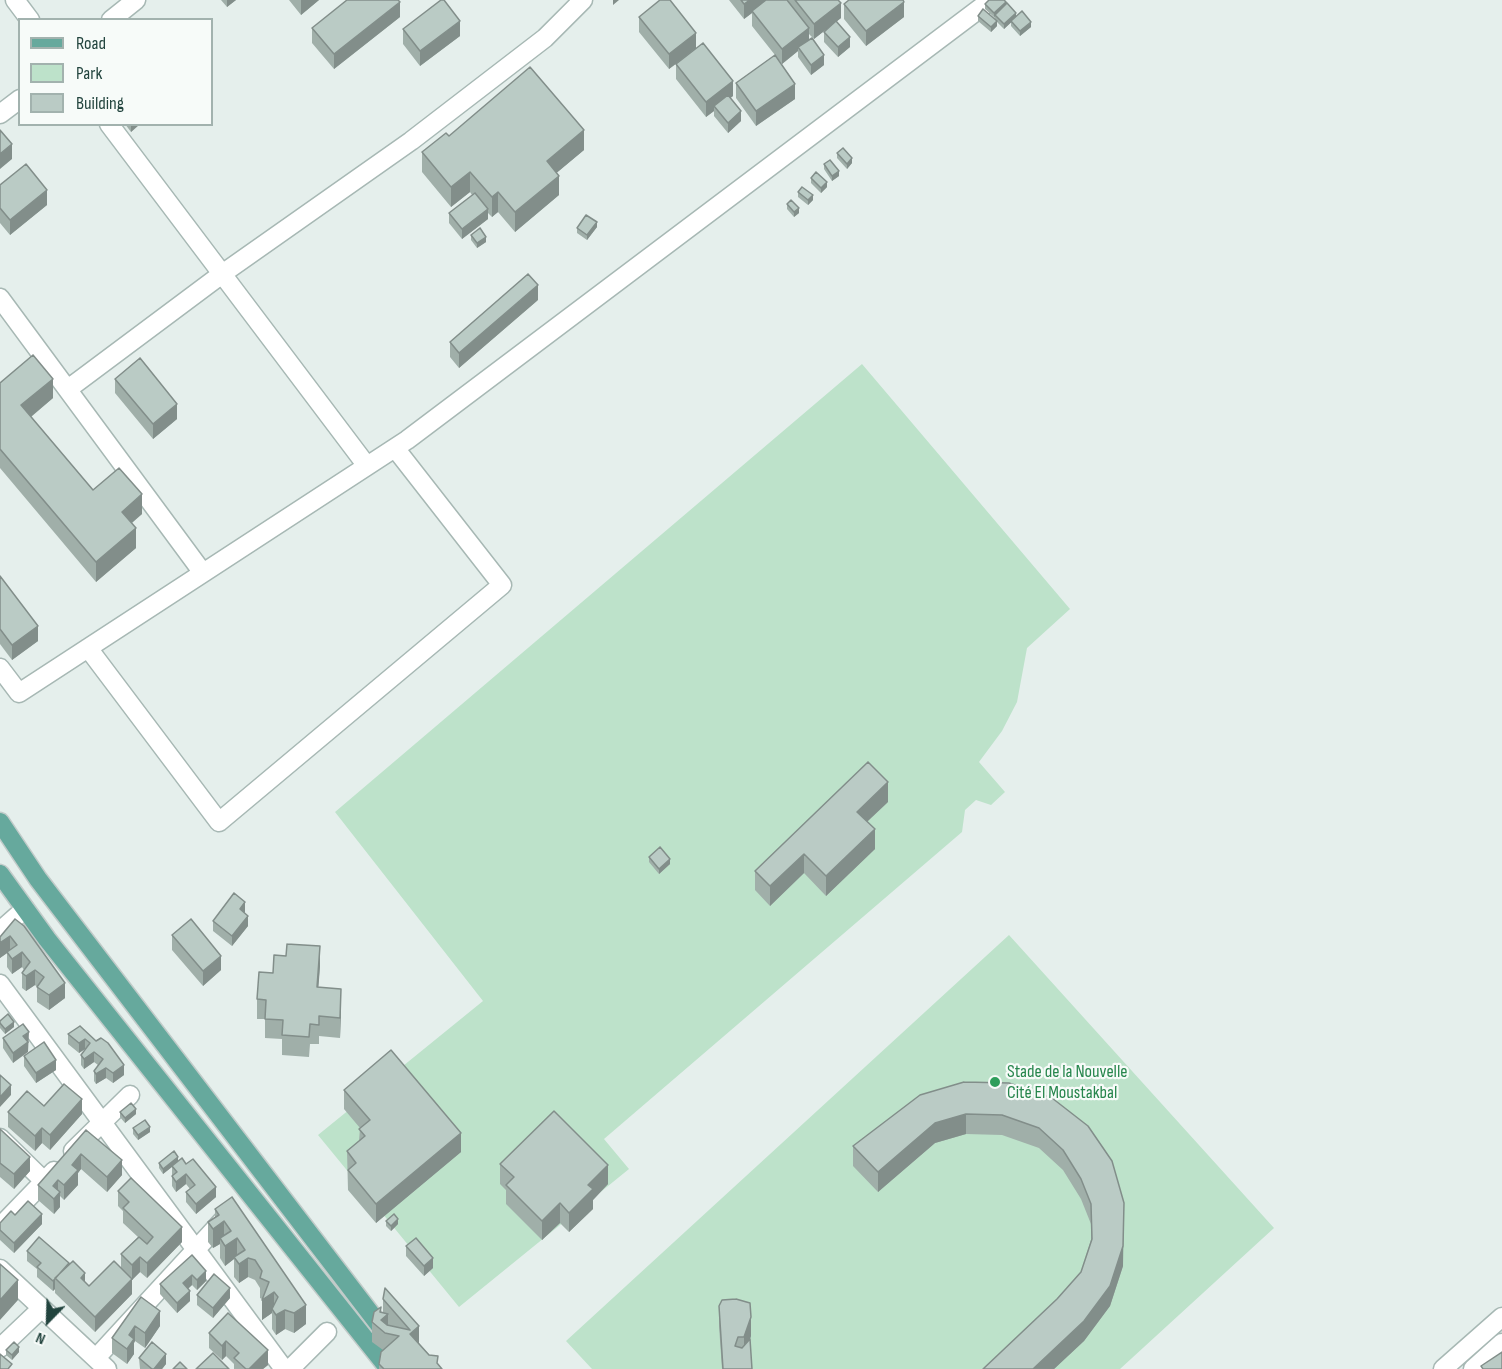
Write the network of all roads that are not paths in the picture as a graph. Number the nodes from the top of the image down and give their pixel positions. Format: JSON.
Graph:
{"nodes":[{"id":1,"x":15,"y":0,"type":"edge"},
{"id":2,"x":136,"y":0,"type":"edge"},
{"id":3,"x":583,"y":0,"type":"edge"},
{"id":4,"x":991,"y":0,"type":"edge"},
{"id":5,"x":28,"y":18,"type":"edge"},
{"id":6,"x":114,"y":18,"type":"edge"},
{"id":7,"x":18,"y":100,"type":"edge"},
{"id":8,"x":0,"y":114,"type":"edge"},
{"id":9,"x":111,"y":126,"type":"edge"},
{"id":10,"x":222,"y":274,"type":"junction"},
{"id":11,"x":0,"y":298,"type":"edge"},
{"id":12,"x":68,"y":388,"type":"junction"},
{"id":13,"x":395,"y":448,"type":"junction"},
{"id":14,"x":367,"y":466,"type":"junction"},
{"id":15,"x":203,"y":573,"type":"junction"},
{"id":16,"x":88,"y":648,"type":"junction"},
{"id":17,"x":0,"y":669,"type":"edge"},
{"id":18,"x":0,"y":822,"type":"edge"},
{"id":19,"x":0,"y":874,"type":"edge"},
{"id":20,"x":25,"y":909,"type":"junction"},
{"id":21,"x":0,"y":931,"type":"edge"},
{"id":22,"x":0,"y":984,"type":"edge"},
{"id":23,"x":130,"y":1095,"type":"dead end"},
{"id":24,"x":101,"y":1122,"type":"junction"},
{"id":25,"x":0,"y":1138,"type":"edge"},
{"id":26,"x":44,"y":1181,"type":"junction"},
{"id":27,"x":4,"y":1216,"type":"edge"},
{"id":28,"x":223,"y":1220,"type":"edge"},
{"id":29,"x":195,"y":1250,"type":"junction"},
{"id":30,"x":0,"y":1269,"type":"edge"},
{"id":31,"x":42,"y":1308,"type":"junction"},
{"id":32,"x":1502,"y":1317,"type":"edge"},
{"id":33,"x":327,"y":1332,"type":"dead end"},
{"id":34,"x":1502,"y":1343,"type":"edge"},
{"id":35,"x":0,"y":1348,"type":"edge"},
{"id":36,"x":101,"y":1363,"type":"edge"},
{"id":37,"x":409,"y":1364,"type":"edge"},
{"id":38,"x":284,"y":1369,"type":"edge"},
{"id":39,"x":290,"y":1369,"type":"edge"},
{"id":40,"x":389,"y":1369,"type":"edge"},
{"id":41,"x":1443,"y":1369,"type":"edge"},
{"id":42,"x":1473,"y":1369,"type":"edge"}],
"edges":[{"from":1,"to":5,"type":"street"},
{"from":2,"to":6,"type":"street"},
{"from":3,"to":10,"type":"street"},
{"from":4,"to":13,"type":"street"},
{"from":7,"to":8,"type":"street"},
{"from":9,"to":10,"type":"street"},
{"from":10,"to":12,"type":"street"},
{"from":10,"to":14,"type":"street"},
{"from":11,"to":12,"type":"street"},
{"from":12,"to":15,"type":"street"},
{"from":13,"to":14,"type":"street"},
{"from":13,"to":16,"type":"street"},
{"from":14,"to":15,"type":"street"},
{"from":15,"to":16,"type":"street"},
{"from":16,"to":17,"type":"street"},
{"from":18,"to":37,"type":"main road"},
{"from":19,"to":20,"type":"main road"},
{"from":20,"to":21,"type":"street"},
{"from":20,"to":40,"type":"main road"},
{"from":22,"to":24,"type":"street"},
{"from":23,"to":24,"type":"street"},
{"from":24,"to":26,"type":"street"},
{"from":24,"to":29,"type":"street"},
{"from":25,"to":26,"type":"street"},
{"from":26,"to":27,"type":"street"},
{"from":28,"to":29,"type":"street"},
{"from":29,"to":36,"type":"street"},
{"from":29,"to":38,"type":"street"},
{"from":30,"to":31,"type":"street"},
{"from":31,"to":35,"type":"street"},
{"from":31,"to":36,"type":"street"},
{"from":32,"to":41,"type":"street"},
{"from":33,"to":39,"type":"street"},
{"from":34,"to":42,"type":"street"}]}
